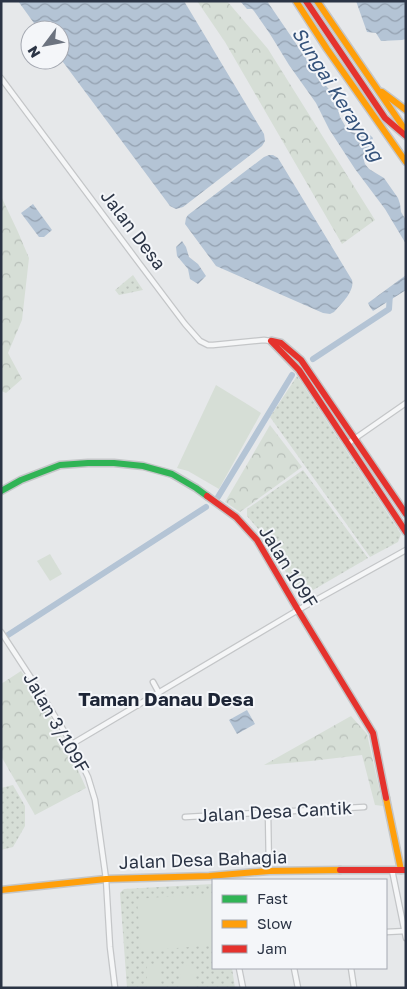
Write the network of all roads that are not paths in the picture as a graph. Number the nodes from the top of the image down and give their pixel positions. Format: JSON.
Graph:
{"nodes":[{"id":1,"x":296,"y":1,"type":"edge"},
{"id":2,"x":306,"y":1,"type":"edge"},
{"id":3,"x":318,"y":1,"type":"edge"},
{"id":4,"x":1,"y":78,"type":"edge"},
{"id":5,"x":376,"y":87,"type":"junction"},
{"id":6,"x":406,"y":110,"type":"edge"},
{"id":7,"x":406,"y":131,"type":"edge"},
{"id":8,"x":406,"y":136,"type":"edge"},
{"id":9,"x":406,"y":162,"type":"edge"},
{"id":10,"x":271,"y":341,"type":"junction"},
{"id":11,"x":406,"y":403,"type":"edge"},
{"id":12,"x":354,"y":439,"type":"junction"},
{"id":13,"x":347,"y":444,"type":"junction"},
{"id":14,"x":1,"y":491,"type":"edge"},
{"id":15,"x":406,"y":514,"type":"edge"},
{"id":16,"x":406,"y":532,"type":"edge"},
{"id":17,"x":406,"y":550,"type":"edge"},
{"id":18,"x":298,"y":610,"type":"junction"},
{"id":19,"x":1,"y":632,"type":"edge"},
{"id":20,"x":152,"y":682,"type":"dead end"},
{"id":21,"x":159,"y":693,"type":"junction"},
{"id":22,"x":72,"y":744,"type":"junction"},
{"id":23,"x":364,"y":807,"type":"dead end"},
{"id":24,"x":268,"y":812,"type":"junction"},
{"id":25,"x":185,"y":817,"type":"dead end"},
{"id":26,"x":392,"y":870,"type":"junction"},
{"id":27,"x":403,"y":870,"type":"edge"},
{"id":28,"x":270,"y":871,"type":"junction"},
{"id":29,"x":223,"y":877,"type":"edge"},
{"id":30,"x":106,"y":879,"type":"junction"},
{"id":31,"x":1,"y":890,"type":"edge"},
{"id":32,"x":405,"y":931,"type":"edge"},
{"id":33,"x":387,"y":932,"type":"edge"},
{"id":34,"x":406,"y":938,"type":"edge"},
{"id":35,"x":239,"y":969,"type":"edge"},
{"id":36,"x":294,"y":969,"type":"edge"},
{"id":37,"x":351,"y":969,"type":"edge"},
{"id":38,"x":115,"y":988,"type":"edge"},
{"id":39,"x":243,"y":988,"type":"edge"},
{"id":40,"x":298,"y":988,"type":"edge"},
{"id":41,"x":354,"y":988,"type":"edge"}],
"edges":[{"from":1,"to":9,"type":"main road"},
{"from":2,"to":8,"type":"main road"},
{"from":3,"to":5,"type":"main road"},
{"from":4,"to":10,"type":"street","name":"Jalan Desa"},
{"from":5,"to":6,"type":"main road"},
{"from":5,"to":7,"type":"main road"},
{"from":10,"to":12,"type":"main road","name":"Jalan Desa"},
{"from":10,"to":13,"type":"main road"},
{"from":11,"to":12,"type":"street"},
{"from":12,"to":13,"type":"street"},
{"from":12,"to":15,"type":"main road","name":"Jalan Desa"},
{"from":13,"to":16,"type":"main road"},
{"from":14,"to":18,"type":"main road","name":"Jalan 109F"},
{"from":17,"to":18,"type":"street"},
{"from":18,"to":21,"type":"street"},
{"from":18,"to":27,"type":"main road","name":"Jalan 109F"},
{"from":19,"to":22,"type":"street","name":"Jalan 3/109F"},
{"from":20,"to":21,"type":"street"},
{"from":21,"to":22,"type":"street"},
{"from":22,"to":30,"type":"street","name":"Jalan 3/109F"},
{"from":23,"to":24,"type":"street","name":"Jalan Desa Cantik"},
{"from":24,"to":25,"type":"street","name":"Jalan Desa Cantik"},
{"from":24,"to":28,"type":"street"},
{"from":26,"to":27,"type":"main road","name":"Jalan Desa Bahagia"},
{"from":26,"to":28,"type":"main road","name":"Jalan Desa Bahagia"},
{"from":26,"to":32,"type":"street"},
{"from":28,"to":29,"type":"main road","name":"Jalan Desa Bahagia"},
{"from":29,"to":30,"type":"main road","name":"Jalan Desa Bahagia"},
{"from":30,"to":31,"type":"main road","name":"Jalan Desa Bahagia"},
{"from":30,"to":38,"type":"street","name":"Jalan 3/109F"},
{"from":32,"to":33,"type":"street"},
{"from":32,"to":34,"type":"street"},
{"from":35,"to":39,"type":"street"},
{"from":36,"to":40,"type":"street"},
{"from":37,"to":41,"type":"street"}]}
